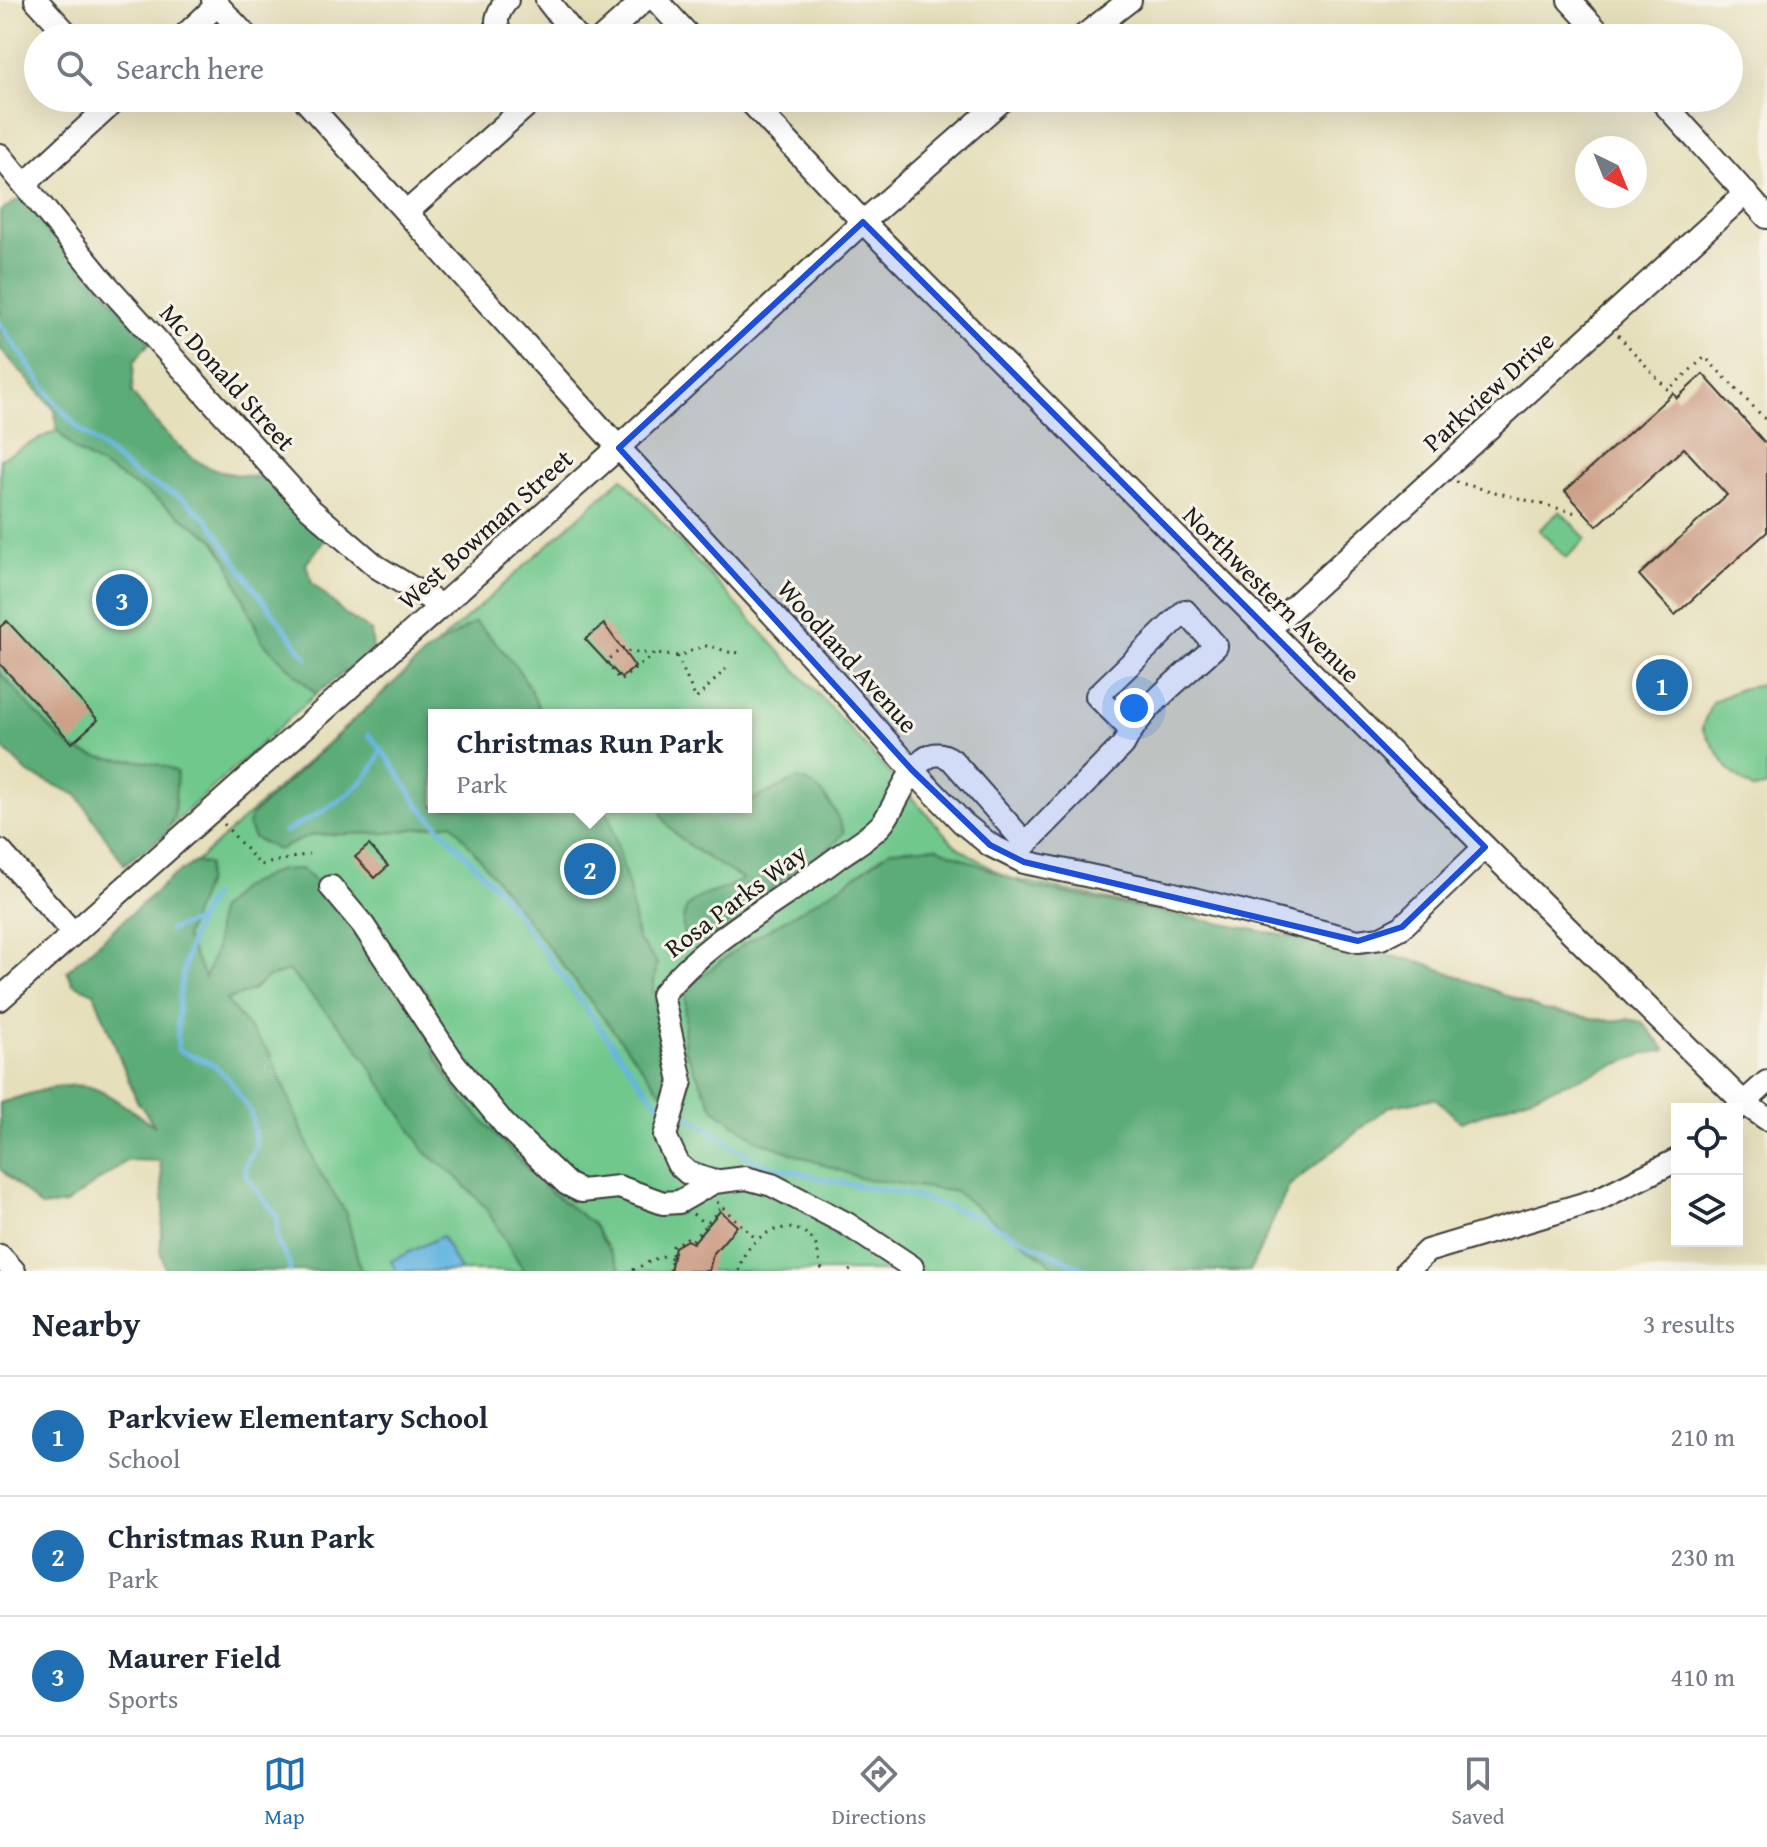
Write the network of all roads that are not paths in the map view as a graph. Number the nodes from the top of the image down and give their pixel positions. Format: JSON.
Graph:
{"nodes":[{"id":1,"x":36,"y":0,"type":"edge"},
{"id":2,"x":507,"y":0,"type":"edge"},
{"id":3,"x":547,"y":0,"type":"edge"},
{"id":4,"x":644,"y":0,"type":"edge"},
{"id":5,"x":656,"y":0,"type":"edge"},
{"id":6,"x":1130,"y":0,"type":"edge"},
{"id":7,"x":1569,"y":0,"type":"edge"},
{"id":8,"x":220,"y":3,"type":"edge"},
{"id":9,"x":58,"y":24,"type":"edge"},
{"id":10,"x":197,"y":24,"type":"edge"},
{"id":11,"x":237,"y":24,"type":"edge"},
{"id":12,"x":497,"y":24,"type":"edge"},
{"id":13,"x":566,"y":24,"type":"edge"},
{"id":14,"x":617,"y":24,"type":"edge"},
{"id":15,"x":678,"y":24,"type":"edge"},
{"id":16,"x":1099,"y":24,"type":"edge"},
{"id":17,"x":1591,"y":24,"type":"edge"},
{"id":18,"x":103,"y":112,"type":"edge"},
{"id":19,"x":316,"y":112,"type":"edge"},
{"id":20,"x":519,"y":112,"type":"edge"},
{"id":21,"x":760,"y":112,"type":"edge"},
{"id":22,"x":989,"y":112,"type":"edge"},
{"id":23,"x":1672,"y":112,"type":"edge"},
{"id":24,"x":0,"y":155,"type":"edge"},
{"id":25,"x":25,"y":184,"type":"junction"},
{"id":26,"x":1746,"y":193,"type":"junction"},
{"id":27,"x":407,"y":212,"type":"junction"},
{"id":28,"x":1767,"y":217,"type":"edge"},
{"id":29,"x":863,"y":222,"type":"junction"},
{"id":30,"x":619,"y":448,"type":"junction"},
{"id":31,"x":442,"y":606,"type":"junction"},
{"id":32,"x":1268,"y":630,"type":"junction"},
{"id":33,"x":1130,"y":729,"type":"junction"},
{"id":34,"x":912,"y":770,"type":"junction"},
{"id":35,"x":1485,"y":847,"type":"junction"},
{"id":36,"x":1020,"y":850,"type":"junction"},
{"id":37,"x":0,"y":851,"type":"edge"},
{"id":38,"x":331,"y":887,"type":"dead end"},
{"id":39,"x":73,"y":933,"type":"junction"},
{"id":40,"x":0,"y":999,"type":"edge"},
{"id":41,"x":1767,"y":1082,"type":"edge"},
{"id":42,"x":1738,"y":1103,"type":"edge"},
{"id":43,"x":1743,"y":1104,"type":"edge"},
{"id":44,"x":1743,"y":1107,"type":"edge"},
{"id":45,"x":1767,"y":1119,"type":"edge"},
{"id":46,"x":1671,"y":1163,"type":"edge"},
{"id":47,"x":708,"y":1185,"type":"junction"},
{"id":48,"x":0,"y":1256,"type":"edge"},
{"id":49,"x":14,"y":1271,"type":"edge"},
{"id":50,"x":910,"y":1271,"type":"edge"},
{"id":51,"x":1407,"y":1271,"type":"edge"}],
"edges":[{"from":1,"to":9,"type":"street"},
{"from":2,"to":12,"type":"street"},
{"from":3,"to":13,"type":"street"},
{"from":4,"to":14,"type":"street"},
{"from":5,"to":15,"type":"street"},
{"from":6,"to":16,"type":"street"},
{"from":7,"to":17,"type":"street"},
{"from":8,"to":10,"type":"street"},
{"from":8,"to":11,"type":"street"},
{"from":18,"to":25,"type":"street"},
{"from":19,"to":27,"type":"street","name":"Woodland Avenue"},
{"from":20,"to":27,"type":"street"},
{"from":21,"to":29,"type":"street","name":"Northwestern Avenue"},
{"from":22,"to":29,"type":"street","name":"West Bowman Street"},
{"from":23,"to":26,"type":"street"},
{"from":24,"to":25,"type":"street","name":"Mc Donald Street"},
{"from":25,"to":31,"type":"street","name":"Mc Donald Street"},
{"from":26,"to":28,"type":"street"},
{"from":26,"to":32,"type":"street","name":"Parkview Drive"},
{"from":27,"to":30,"type":"street","name":"Woodland Avenue"},
{"from":29,"to":30,"type":"street","name":"West Bowman Street"},
{"from":29,"to":32,"type":"street","name":"Northwestern Avenue"},
{"from":30,"to":31,"type":"street","name":"West Bowman Street"},
{"from":30,"to":34,"type":"street","name":"Woodland Avenue"},
{"from":31,"to":39,"type":"street","name":"West Bowman Street"},
{"from":32,"to":35,"type":"street","name":"Northwestern Avenue"},
{"from":33,"to":33,"type":"street"},
{"from":33,"to":36,"type":"street"},
{"from":34,"to":36,"type":"street","name":"Woodland Avenue"},
{"from":34,"to":36,"type":"street"},
{"from":34,"to":47,"type":"street","name":"Rosa Parks Way"},
{"from":35,"to":36,"type":"street","name":"Woodland Avenue"},
{"from":35,"to":42,"type":"street","name":"Northwestern Avenue"},
{"from":37,"to":39,"type":"street"},
{"from":38,"to":47,"type":"street"},
{"from":39,"to":40,"type":"street","name":"West Bowman Street"},
{"from":41,"to":43,"type":"street"},
{"from":44,"to":45,"type":"street","name":"Northwestern Avenue"},
{"from":46,"to":51,"type":"street"},
{"from":47,"to":50,"type":"street","name":"Rosa Parks Way"},
{"from":48,"to":49,"type":"street"}]}
